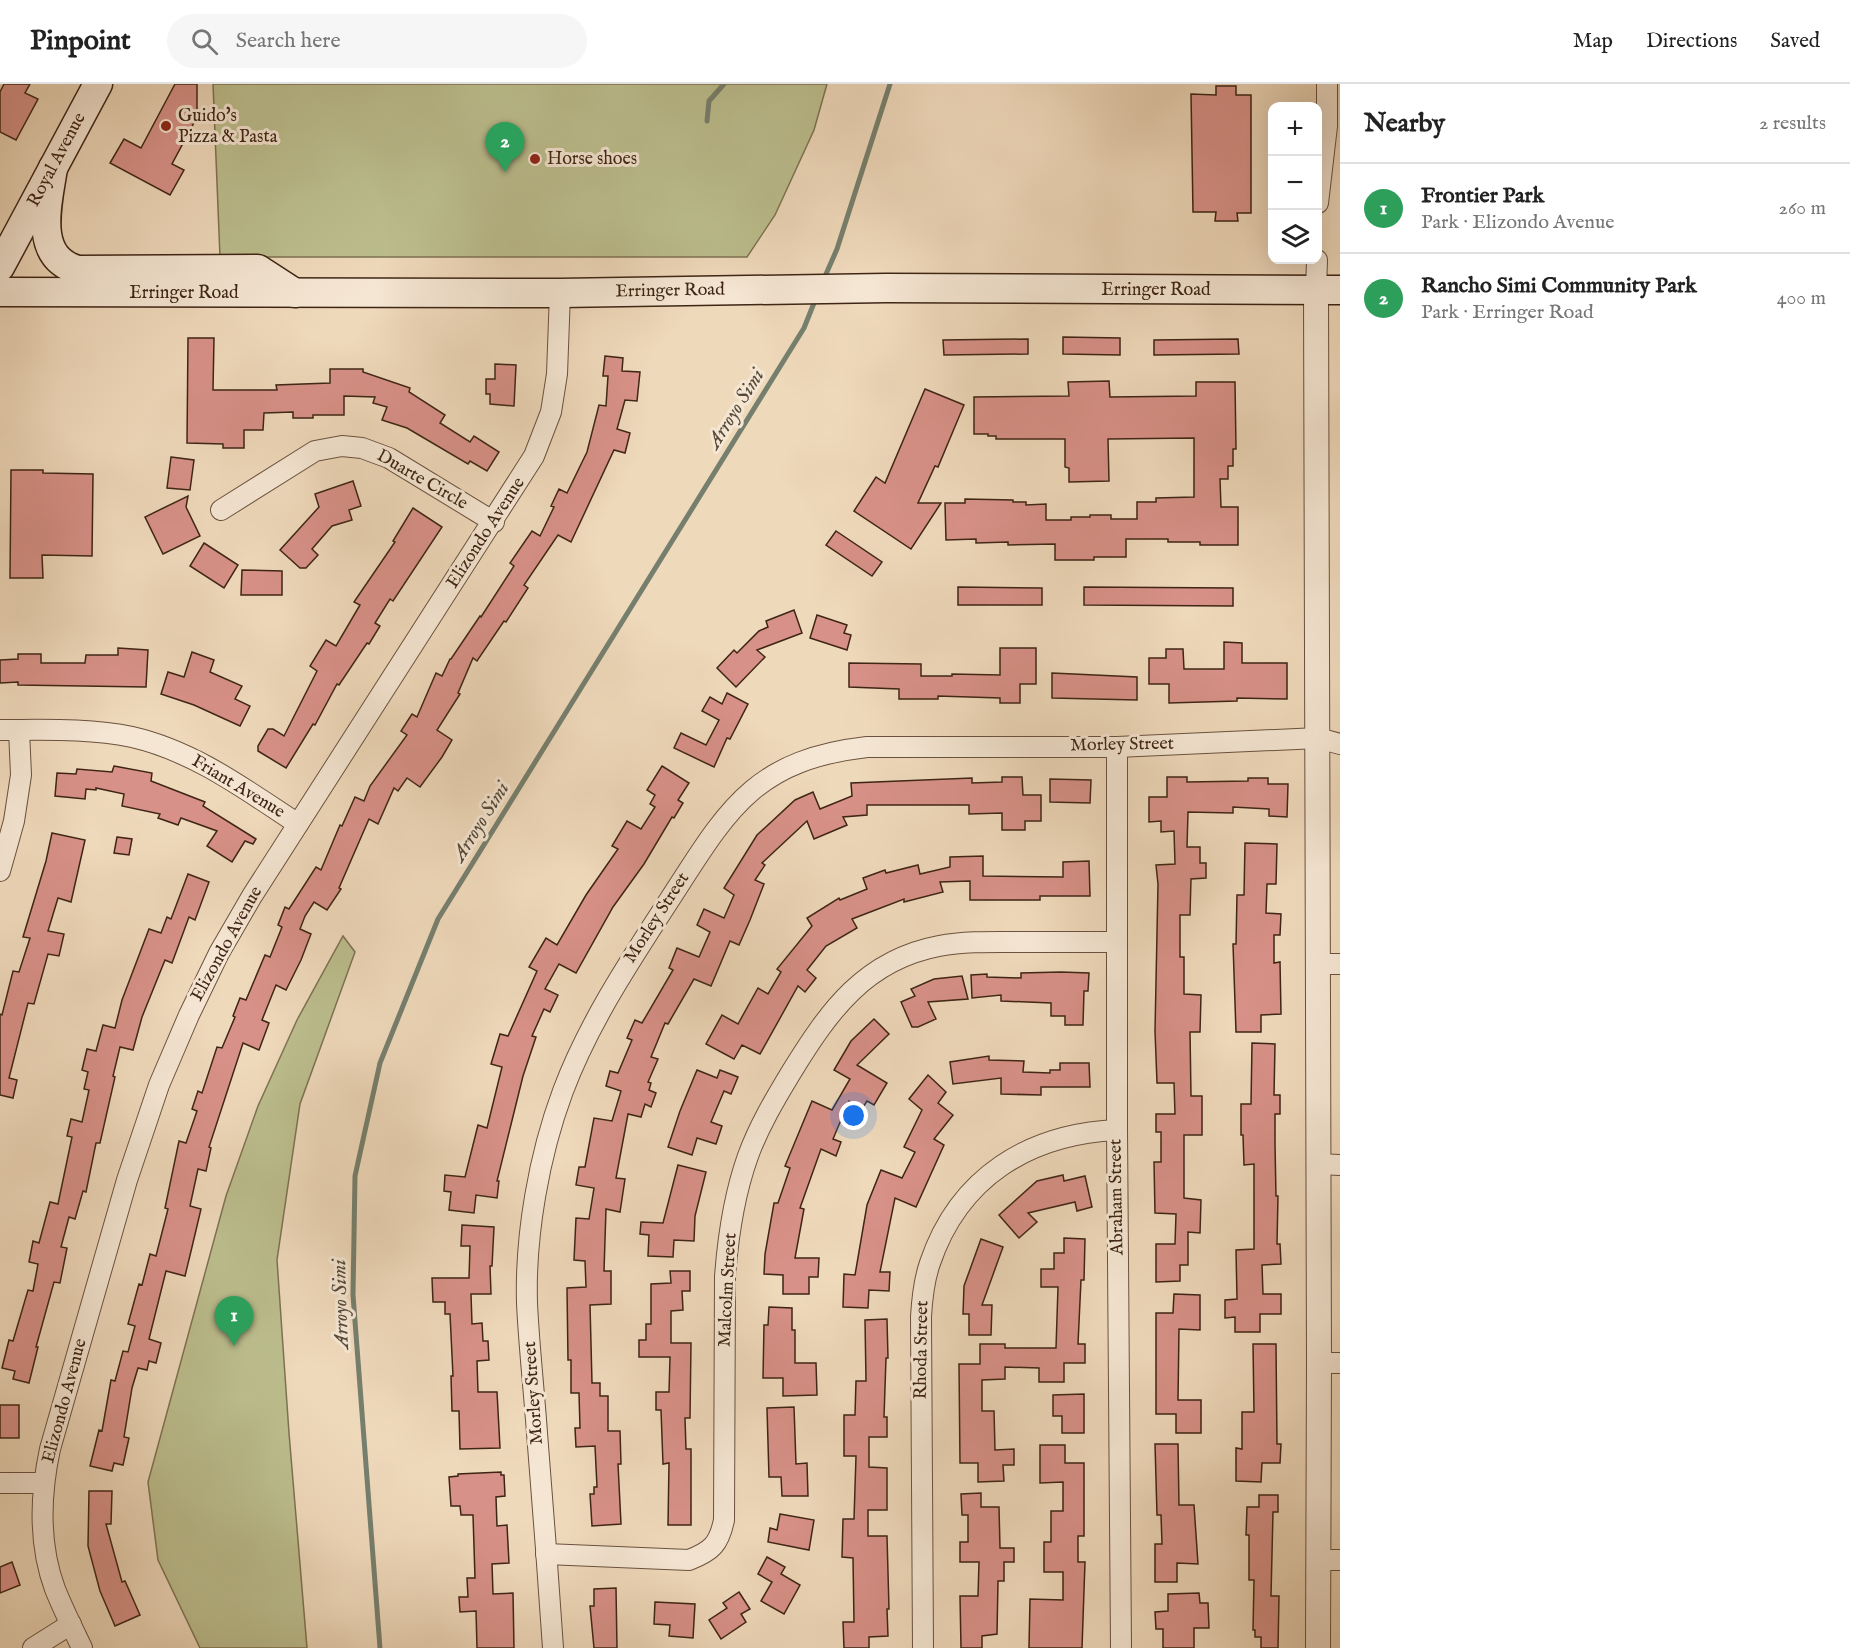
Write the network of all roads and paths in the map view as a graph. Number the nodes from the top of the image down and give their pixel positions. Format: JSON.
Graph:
{"nodes":[{"id":1,"x":98,"y":84,"type":"edge"},
{"id":2,"x":1327,"y":84,"type":"edge"},
{"id":3,"x":1322,"y":164,"type":"edge"},
{"id":4,"x":53,"y":168,"type":"junction"},
{"id":5,"x":1318,"y":264,"type":"edge"},
{"id":6,"x":0,"y":267,"type":"edge"},
{"id":7,"x":1328,"y":290,"type":"edge"},
{"id":8,"x":0,"y":292,"type":"edge"},
{"id":9,"x":295,"y":293,"type":"junction"},
{"id":10,"x":560,"y":293,"type":"junction"},
{"id":11,"x":221,"y":510,"type":"dead end"},
{"id":12,"x":494,"y":522,"type":"junction"},
{"id":13,"x":9,"y":730,"type":"edge"},
{"id":14,"x":1329,"y":741,"type":"edge"},
{"id":15,"x":1117,"y":747,"type":"junction"},
{"id":16,"x":298,"y":824,"type":"junction"},
{"id":17,"x":0,"y":871,"type":"edge"},
{"id":18,"x":1117,"y":942,"type":"junction"},
{"id":19,"x":1329,"y":964,"type":"edge"},
{"id":20,"x":1117,"y":1130,"type":"junction"},
{"id":21,"x":1329,"y":1164,"type":"edge"},
{"id":22,"x":1330,"y":1363,"type":"edge"},
{"id":23,"x":0,"y":1483,"type":"edge"},
{"id":24,"x":43,"y":1483,"type":"junction"},
{"id":25,"x":546,"y":1554,"type":"junction"},
{"id":26,"x":1329,"y":1560,"type":"edge"},
{"id":27,"x":71,"y":1624,"type":"junction"},
{"id":28,"x":33,"y":1648,"type":"edge"},
{"id":29,"x":82,"y":1648,"type":"edge"},
{"id":30,"x":554,"y":1648,"type":"edge"},
{"id":31,"x":923,"y":1648,"type":"edge"},
{"id":32,"x":1121,"y":1648,"type":"edge"},
{"id":33,"x":1318,"y":1648,"type":"edge"}],
"edges":[{"from":1,"to":4,"type":"main road","name":"Royal Avenue"},
{"from":2,"to":3,"type":"street"},
{"from":4,"to":6,"type":"main road","name":"Royal Avenue"},
{"from":4,"to":9,"type":"main road"},
{"from":5,"to":7,"type":"street"},
{"from":7,"to":10,"type":"main road","name":"Erringer Road"},
{"from":7,"to":14,"type":"street"},
{"from":8,"to":9,"type":"main road","name":"Erringer Road"},
{"from":9,"to":10,"type":"main road","name":"Erringer Road"},
{"from":10,"to":12,"type":"street","name":"Elizondo Avenue"},
{"from":11,"to":12,"type":"street","name":"Duarte Circle"},
{"from":12,"to":16,"type":"street","name":"Elizondo Avenue"},
{"from":13,"to":16,"type":"street","name":"Friant Avenue"},
{"from":13,"to":17,"type":"street"},
{"from":14,"to":15,"type":"street","name":"Morley Street"},
{"from":14,"to":19,"type":"street"},
{"from":15,"to":18,"type":"street","name":"Abraham Street"},
{"from":15,"to":25,"type":"street","name":"Morley Street"},
{"from":16,"to":24,"type":"street","name":"Elizondo Avenue"},
{"from":18,"to":20,"type":"street","name":"Abraham Street"},
{"from":18,"to":25,"type":"street","name":"Malcolm Street"},
{"from":19,"to":21,"type":"street"},
{"from":20,"to":31,"type":"street","name":"Rhoda Street"},
{"from":20,"to":32,"type":"street","name":"Abraham Street"},
{"from":21,"to":22,"type":"street"},
{"from":22,"to":26,"type":"street"},
{"from":23,"to":24,"type":"street"},
{"from":24,"to":27,"type":"street","name":"Elizondo Avenue"},
{"from":25,"to":30,"type":"street","name":"Morley Street"},
{"from":26,"to":33,"type":"street"},
{"from":27,"to":28,"type":"street"},
{"from":27,"to":29,"type":"street","name":"Elizondo Avenue"}]}
